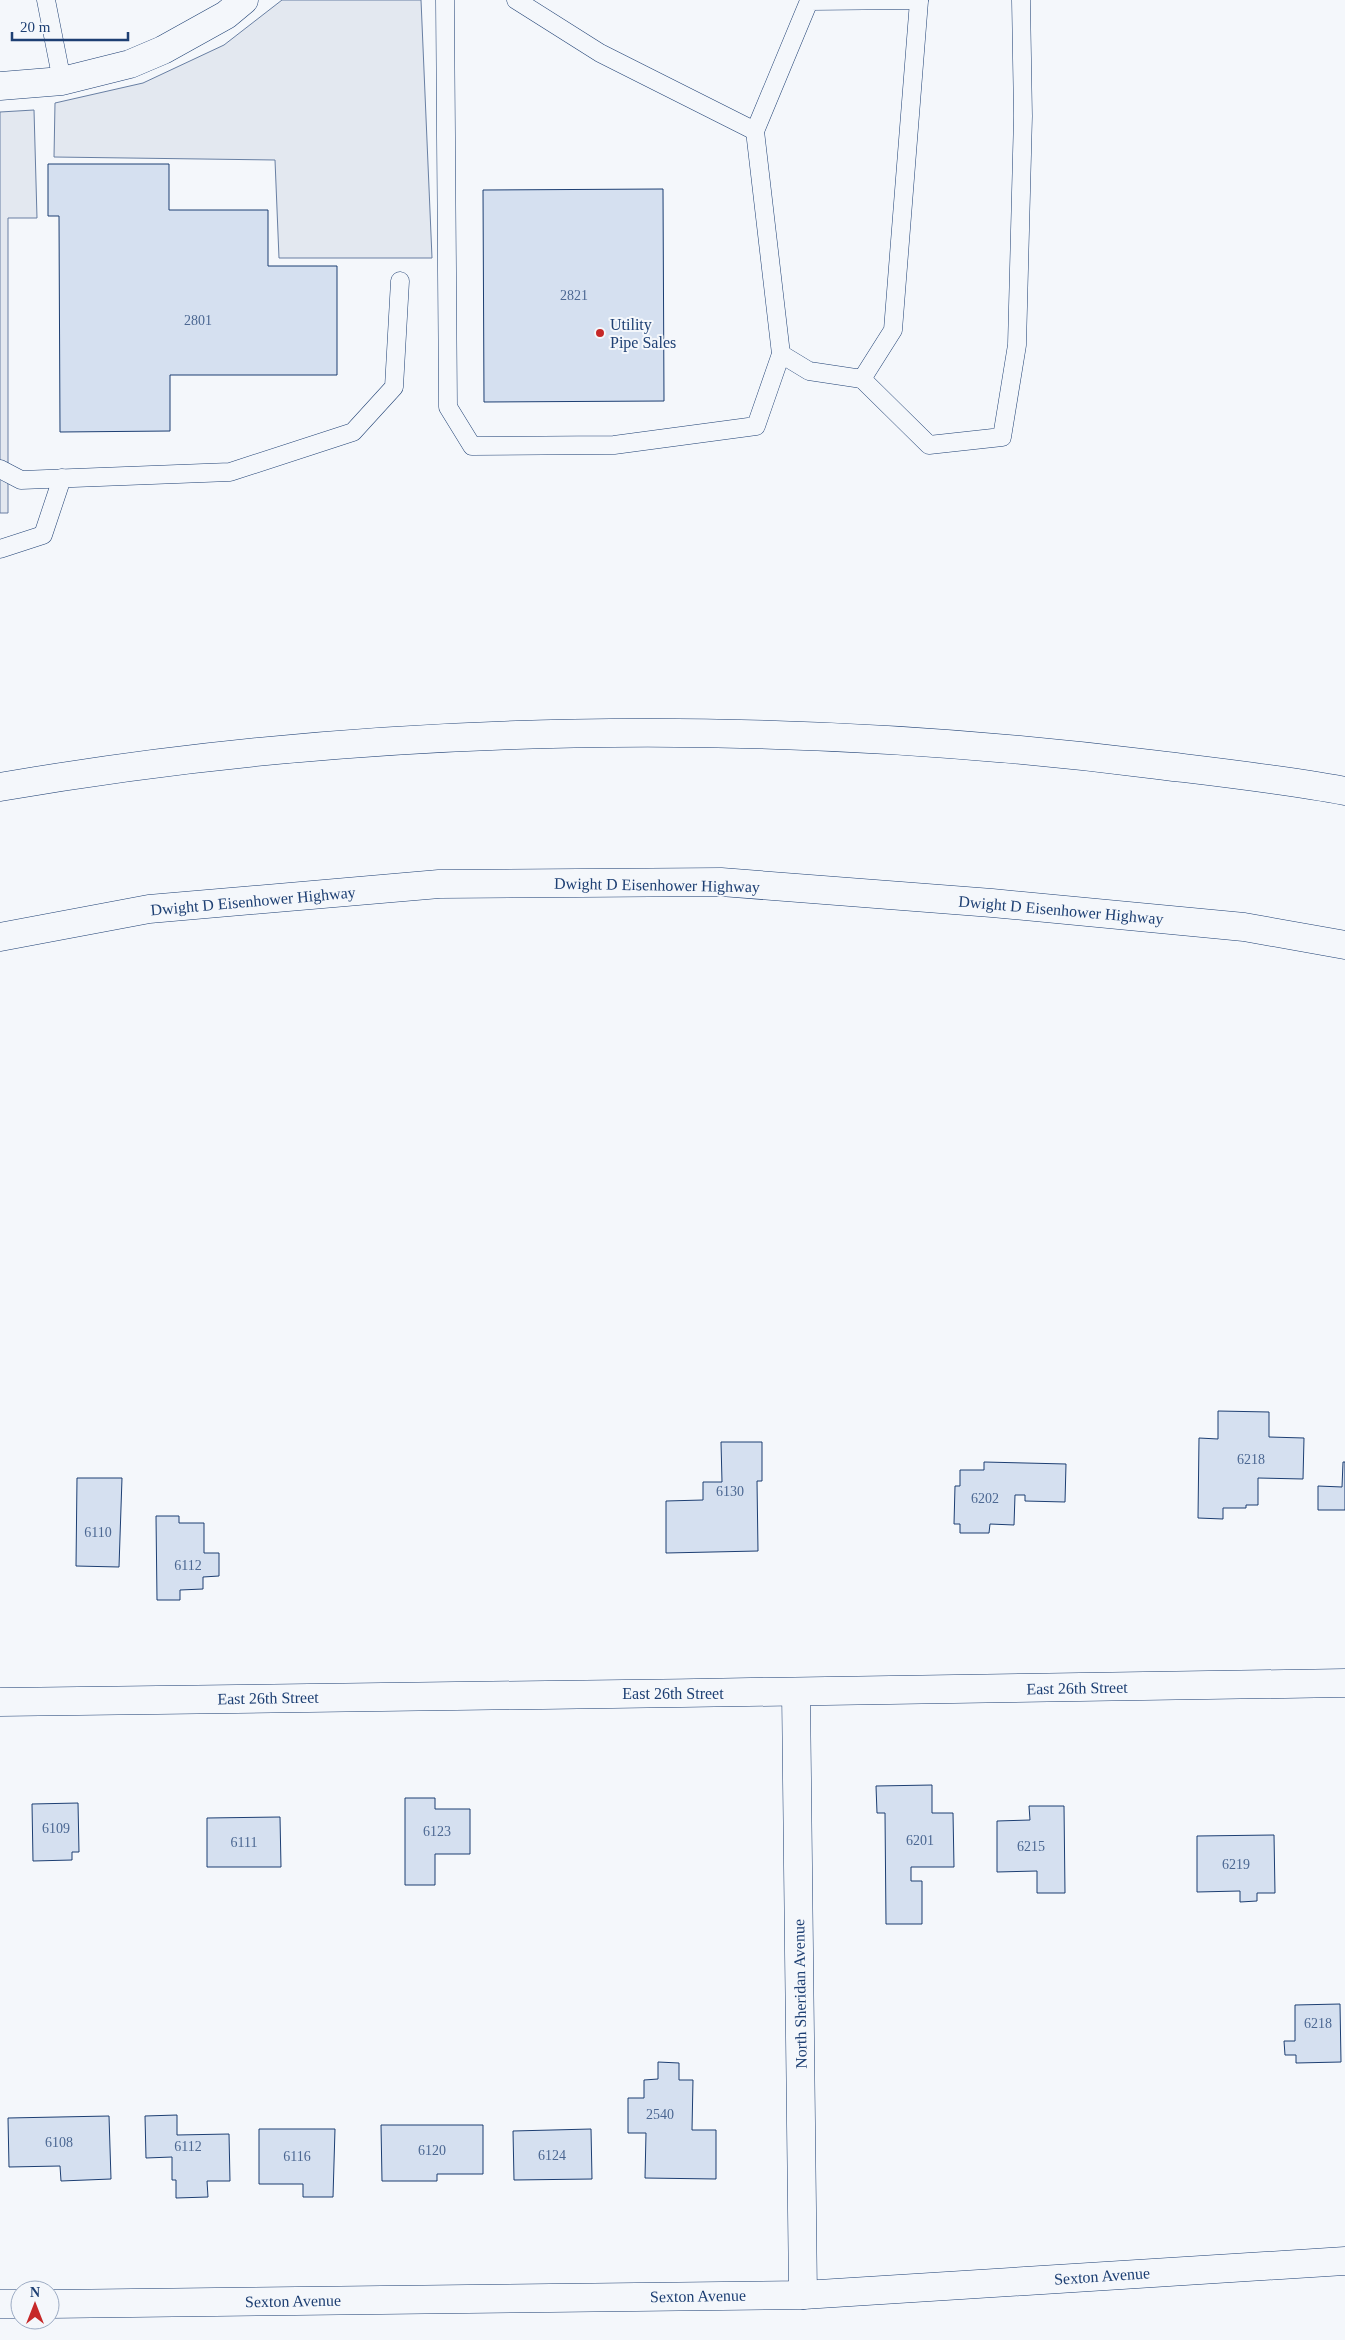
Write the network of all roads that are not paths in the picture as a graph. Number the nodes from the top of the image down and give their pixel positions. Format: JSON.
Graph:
{"nodes":[{"id":1,"x":46,"y":0,"type":"edge"},
{"id":2,"x":244,"y":0,"type":"edge"},
{"id":3,"x":445,"y":0,"type":"edge"},
{"id":4,"x":516,"y":0,"type":"edge"},
{"id":5,"x":919,"y":0,"type":"edge"},
{"id":6,"x":1021,"y":0,"type":"edge"},
{"id":7,"x":62,"y":81,"type":"junction"},
{"id":8,"x":13,"y":84,"type":"edge"},
{"id":9,"x":755,"y":131,"type":"junction"},
{"id":10,"x":400,"y":281,"type":"dead end"},
{"id":11,"x":781,"y":354,"type":"junction"},
{"id":12,"x":862,"y":379,"type":"junction"},
{"id":13,"x":0,"y":469,"type":"edge"},
{"id":14,"x":62,"y":478,"type":"junction"},
{"id":15,"x":0,"y":549,"type":"edge"},
{"id":16,"x":0,"y":787,"type":"edge"},
{"id":17,"x":1345,"y":791,"type":"edge"},
{"id":18,"x":0,"y":938,"type":"edge"},
{"id":19,"x":1345,"y":945,"type":"edge"},
{"id":20,"x":1345,"y":1683,"type":"edge"},
{"id":21,"x":796,"y":1693,"type":"junction"},
{"id":22,"x":0,"y":1702,"type":"edge"},
{"id":23,"x":1345,"y":2261,"type":"edge"},
{"id":24,"x":803,"y":2295,"type":"junction"},
{"id":25,"x":60,"y":2304,"type":"edge"}],
"edges":[{"from":1,"to":7,"type":"lane"},
{"from":2,"to":7,"type":"main road"},
{"from":3,"to":11,"type":"lane"},
{"from":4,"to":9,"type":"lane"},
{"from":5,"to":9,"type":"lane"},
{"from":5,"to":12,"type":"lane"},
{"from":6,"to":12,"type":"lane"},
{"from":7,"to":8,"type":"main road"},
{"from":9,"to":11,"type":"lane"},
{"from":10,"to":14,"type":"lane"},
{"from":11,"to":12,"type":"lane"},
{"from":13,"to":14,"type":"lane"},
{"from":14,"to":15,"type":"lane"},
{"from":16,"to":17,"type":"main road"},
{"from":18,"to":19,"type":"main road","name":"Dwight D Eisenhower Highway"},
{"from":20,"to":21,"type":"main road","name":"East 26th Street"},
{"from":21,"to":22,"type":"main road","name":"East 26th Street"},
{"from":21,"to":24,"type":"main road","name":"North Sheridan Avenue"},
{"from":23,"to":24,"type":"main road","name":"Sexton Avenue"},
{"from":24,"to":25,"type":"main road","name":"Sexton Avenue"}]}
